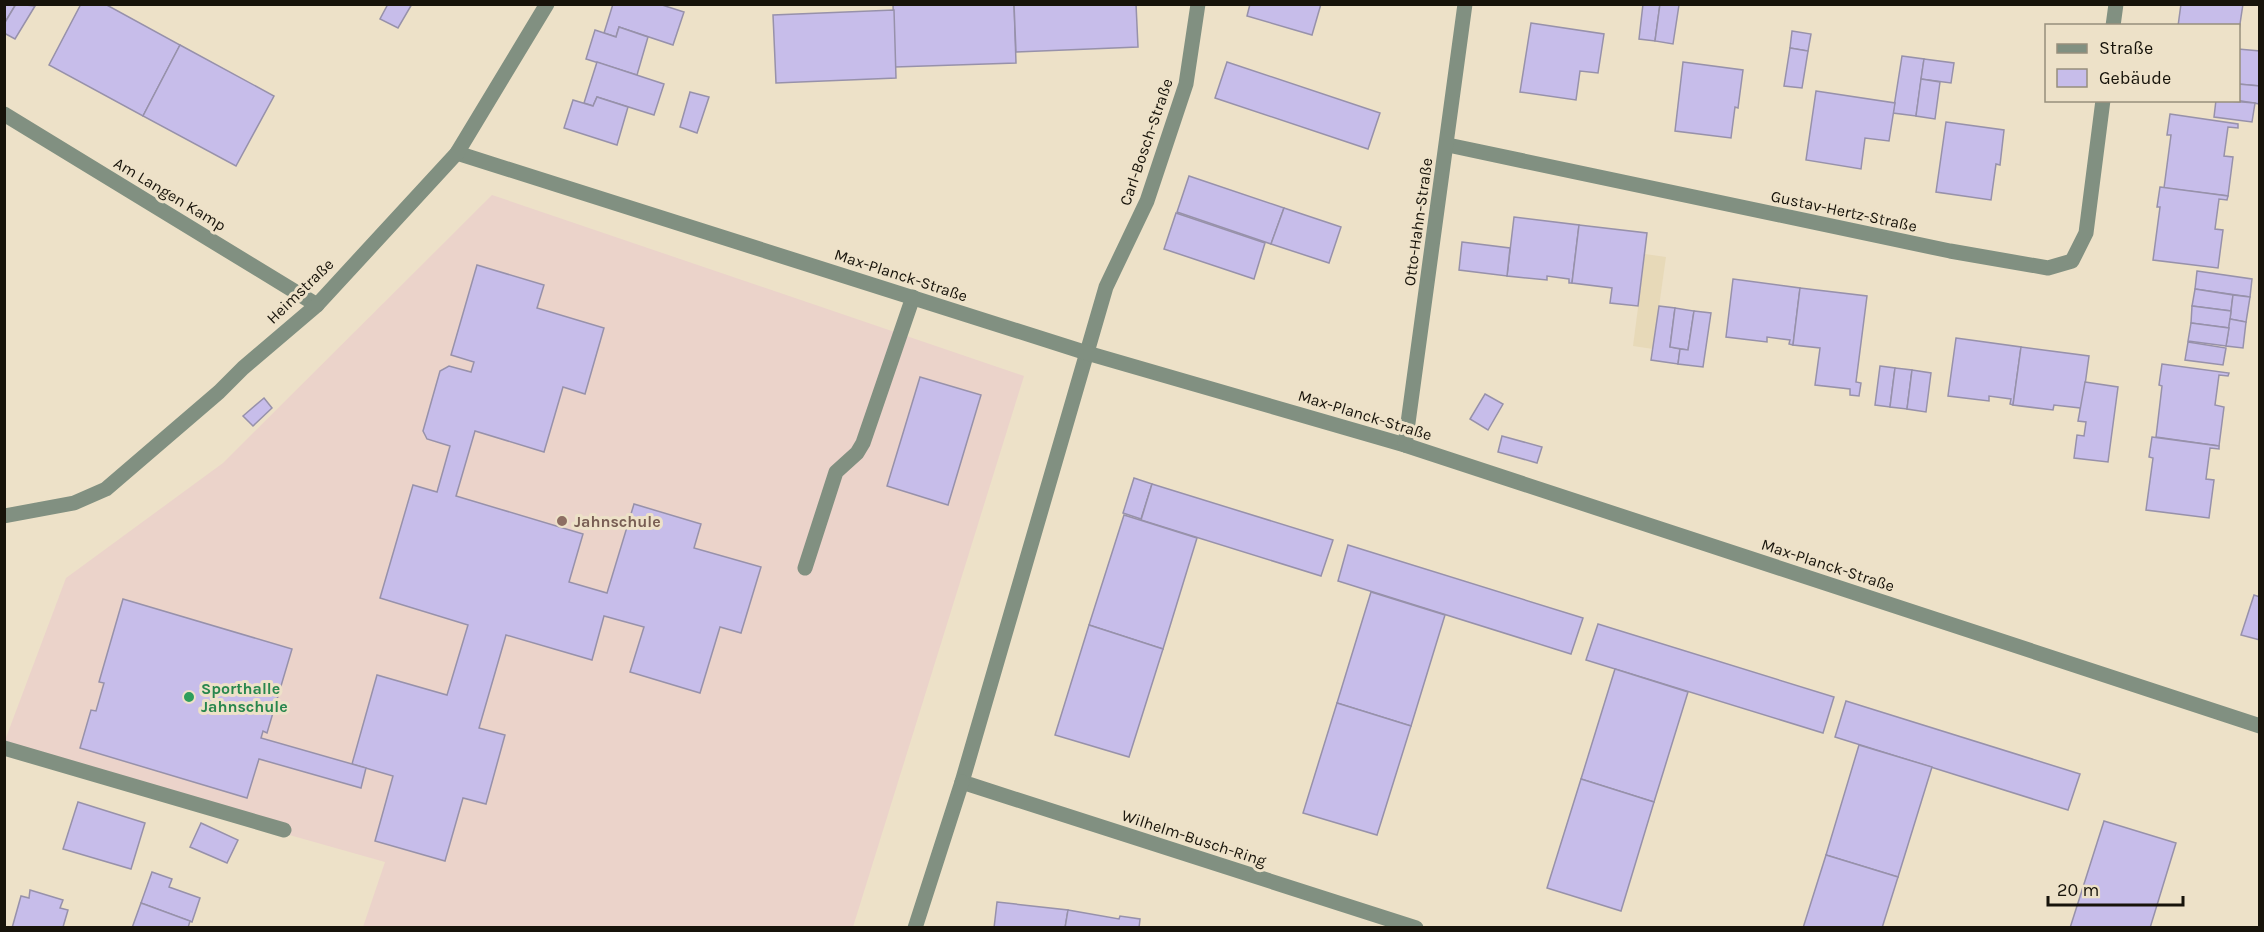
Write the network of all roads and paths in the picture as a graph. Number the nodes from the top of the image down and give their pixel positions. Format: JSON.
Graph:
{"nodes":[{"id":1,"x":547,"y":4,"type":"edge"},
{"id":2,"x":1198,"y":4,"type":"edge"},
{"id":3,"x":1465,"y":4,"type":"edge"},
{"id":4,"x":2116,"y":4,"type":"edge"},
{"id":5,"x":2113,"y":24,"type":"edge"},
{"id":6,"x":2103,"y":102,"type":"edge"},
{"id":7,"x":4,"y":114,"type":"edge"},
{"id":8,"x":1448,"y":145,"type":"junction"},
{"id":9,"x":457,"y":153,"type":"junction"},
{"id":10,"x":913,"y":297,"type":"junction"},
{"id":11,"x":316,"y":305,"type":"junction"},
{"id":12,"x":1088,"y":353,"type":"junction"},
{"id":13,"x":1405,"y":445,"type":"junction"},
{"id":14,"x":4,"y":516,"type":"edge"},
{"id":15,"x":805,"y":567,"type":"dead end"},
{"id":16,"x":2259,"y":726,"type":"edge"},
{"id":17,"x":4,"y":748,"type":"edge"},
{"id":18,"x":962,"y":782,"type":"junction"},
{"id":19,"x":284,"y":830,"type":"dead end"},
{"id":20,"x":915,"y":927,"type":"edge"},
{"id":21,"x":1416,"y":927,"type":"edge"}],
"edges":[{"from":1,"to":9,"type":"street","name":"Heimstraße"},
{"from":2,"to":12,"type":"street","name":"Carl-Bosch-Straße"},
{"from":3,"to":8,"type":"street","name":"Otto-Hahn-Straße"},
{"from":4,"to":5,"type":"street"},
{"from":6,"to":8,"type":"street","name":"Gustav-Hertz-Straße"},
{"from":7,"to":11,"type":"street","name":"Am Langen Kamp"},
{"from":8,"to":13,"type":"street","name":"Otto-Hahn-Straße"},
{"from":9,"to":10,"type":"street","name":"Max-Planck-Straße"},
{"from":9,"to":11,"type":"street","name":"Heimstraße"},
{"from":10,"to":12,"type":"street","name":"Max-Planck-Straße"},
{"from":10,"to":15,"type":"street"},
{"from":11,"to":14,"type":"street","name":"Heimstraße"},
{"from":12,"to":13,"type":"street","name":"Max-Planck-Straße"},
{"from":12,"to":18,"type":"street"},
{"from":13,"to":16,"type":"street","name":"Max-Planck-Straße"},
{"from":17,"to":19,"type":"street"},
{"from":18,"to":20,"type":"street"},
{"from":18,"to":21,"type":"street","name":"Wilhelm-Busch-Ring"}]}
